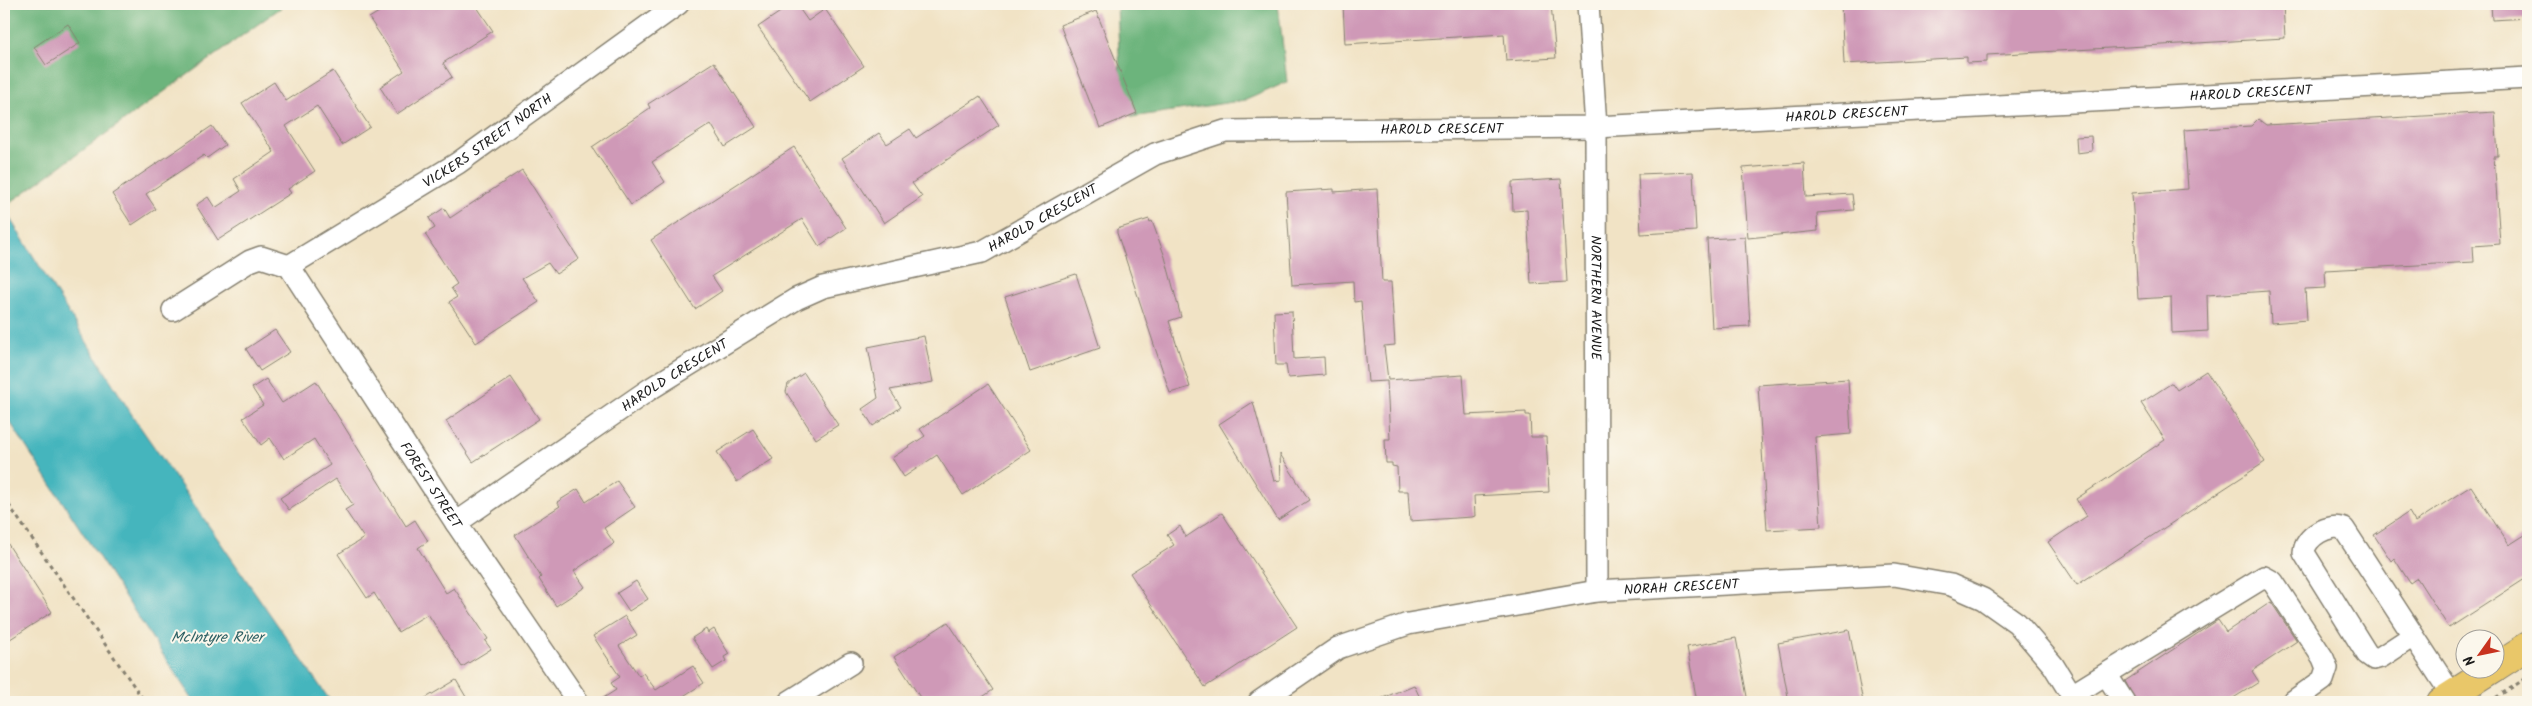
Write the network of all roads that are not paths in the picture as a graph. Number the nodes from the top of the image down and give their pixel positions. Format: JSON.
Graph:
{"nodes":[{"id":1,"x":678,"y":4,"type":"edge"},
{"id":2,"x":1588,"y":4,"type":"edge"},
{"id":3,"x":2528,"y":78,"type":"edge"},
{"id":4,"x":1596,"y":127,"type":"junction"},
{"id":5,"x":289,"y":266,"type":"junction"},
{"id":6,"x":173,"y":310,"type":"dead end"},
{"id":7,"x":456,"y":523,"type":"junction"},
{"id":8,"x":1597,"y":591,"type":"junction"},
{"id":9,"x":2413,"y":636,"type":"junction"},
{"id":10,"x":2528,"y":646,"type":"edge"},
{"id":11,"x":850,"y":662,"type":"dead end"},
{"id":12,"x":2504,"y":662,"type":"edge"},
{"id":13,"x":2106,"y":674,"type":"junction"},
{"id":14,"x":2479,"y":678,"type":"edge"},
{"id":15,"x":2074,"y":699,"type":"edge"},
{"id":16,"x":2446,"y":699,"type":"edge"},
{"id":17,"x":578,"y":702,"type":"edge"},
{"id":18,"x":788,"y":702,"type":"edge"},
{"id":19,"x":1259,"y":702,"type":"edge"},
{"id":20,"x":2124,"y":702,"type":"edge"},
{"id":21,"x":2292,"y":702,"type":"edge"}],
"edges":[{"from":1,"to":5,"type":"street","name":"VICKERS STREET NORTH"},
{"from":2,"to":4,"type":"street","name":"NORTHERN AVENUE"},
{"from":3,"to":4,"type":"street","name":"HAROLD CRESCENT"},
{"from":4,"to":7,"type":"street","name":"HAROLD CRESCENT"},
{"from":4,"to":8,"type":"street","name":"NORTHERN AVENUE"},
{"from":5,"to":6,"type":"street"},
{"from":5,"to":7,"type":"street","name":"FOREST STREET"},
{"from":7,"to":17,"type":"street","name":"FOREST STREET"},
{"from":8,"to":15,"type":"street","name":"NORAH CRESCENT"},
{"from":8,"to":19,"type":"street","name":"NORAH CRESCENT"},
{"from":9,"to":9,"type":"street"},
{"from":9,"to":16,"type":"street"},
{"from":10,"to":12,"type":"main road"},
{"from":11,"to":18,"type":"street"},
{"from":13,"to":15,"type":"street"},
{"from":13,"to":20,"type":"street"},
{"from":13,"to":21,"type":"street"},
{"from":14,"to":16,"type":"main road"}]}
